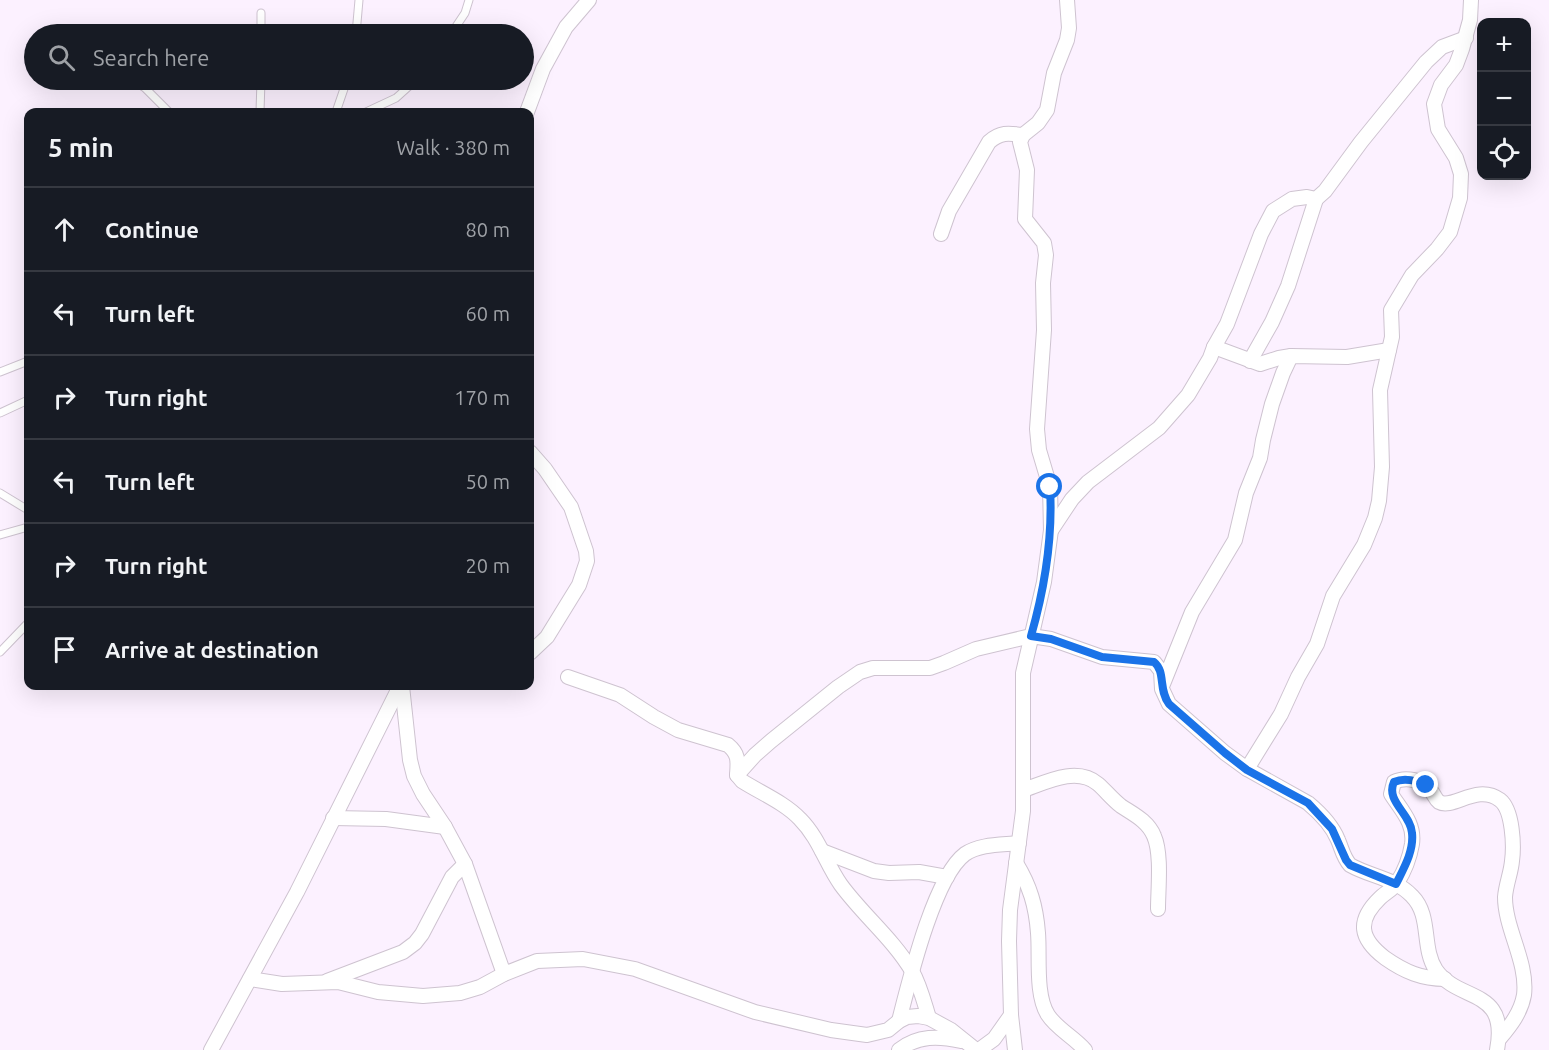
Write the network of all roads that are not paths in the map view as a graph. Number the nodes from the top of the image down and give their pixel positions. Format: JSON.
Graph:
{"nodes":[{"id":1,"x":359,"y":0,"type":"edge"},
{"id":2,"x":469,"y":0,"type":"edge"},
{"id":3,"x":589,"y":0,"type":"edge"},
{"id":4,"x":1067,"y":0,"type":"edge"},
{"id":5,"x":1471,"y":0,"type":"edge"},
{"id":6,"x":261,"y":13,"type":"dead end"},
{"id":7,"x":261,"y":24,"type":"edge"},
{"id":8,"x":357,"y":24,"type":"edge"},
{"id":9,"x":458,"y":24,"type":"edge"},
{"id":10,"x":1466,"y":38,"type":"junction"},
{"id":11,"x":147,"y":90,"type":"edge"},
{"id":12,"x":261,"y":90,"type":"edge"},
{"id":13,"x":343,"y":90,"type":"edge"},
{"id":14,"x":405,"y":90,"type":"edge"},
{"id":15,"x":164,"y":108,"type":"edge"},
{"id":16,"x":260,"y":108,"type":"edge"},
{"id":17,"x":337,"y":108,"type":"edge"},
{"id":18,"x":375,"y":108,"type":"edge"},
{"id":19,"x":528,"y":108,"type":"edge"},
{"id":20,"x":1023,"y":135,"type":"junction"},
{"id":21,"x":1316,"y":199,"type":"junction"},
{"id":22,"x":941,"y":234,"type":"dead end"},
{"id":23,"x":1214,"y":347,"type":"junction"},
{"id":24,"x":1389,"y":350,"type":"junction"},
{"id":25,"x":1291,"y":356,"type":"junction"},
{"id":26,"x":1250,"y":362,"type":"junction"},
{"id":27,"x":24,"y":363,"type":"edge"},
{"id":28,"x":0,"y":372,"type":"edge"},
{"id":29,"x":24,"y":402,"type":"edge"},
{"id":30,"x":0,"y":413,"type":"edge"},
{"id":31,"x":534,"y":457,"type":"edge"},
{"id":32,"x":0,"y":493,"type":"edge"},
{"id":33,"x":24,"y":508,"type":"edge"},
{"id":34,"x":24,"y":528,"type":"edge"},
{"id":35,"x":1051,"y":530,"type":"junction"},
{"id":36,"x":0,"y":535,"type":"edge"},
{"id":37,"x":24,"y":627,"type":"edge"},
{"id":38,"x":1031,"y":636,"type":"junction"},
{"id":39,"x":1177,"y":648,"type":"junction"},
{"id":40,"x":534,"y":649,"type":"edge"},
{"id":41,"x":0,"y":652,"type":"edge"},
{"id":42,"x":1150,"y":661,"type":"junction"},
{"id":43,"x":568,"y":677,"type":"dead end"},
{"id":44,"x":1162,"y":689,"type":"junction"},
{"id":45,"x":399,"y":690,"type":"edge"},
{"id":46,"x":401,"y":690,"type":"edge"},
{"id":47,"x":1247,"y":770,"type":"junction"},
{"id":48,"x":737,"y":775,"type":"junction"},
{"id":49,"x":1024,"y":790,"type":"junction"},
{"id":50,"x":333,"y":818,"type":"junction"},
{"id":51,"x":445,"y":827,"type":"junction"},
{"id":52,"x":1018,"y":843,"type":"junction"},
{"id":53,"x":822,"y":851,"type":"junction"},
{"id":54,"x":1016,"y":863,"type":"junction"},
{"id":55,"x":465,"y":864,"type":"junction"},
{"id":56,"x":947,"y":877,"type":"junction"},
{"id":57,"x":1396,"y":884,"type":"junction"},
{"id":58,"x":1158,"y":909,"type":"dead end"},
{"id":59,"x":912,"y":971,"type":"junction"},
{"id":60,"x":504,"y":974,"type":"junction"},
{"id":61,"x":250,"y":979,"type":"junction"},
{"id":62,"x":1445,"y":979,"type":"junction"},
{"id":63,"x":325,"y":982,"type":"junction"},
{"id":64,"x":1011,"y":1015,"type":"junction"},
{"id":65,"x":929,"y":1018,"type":"junction"},
{"id":66,"x":899,"y":1021,"type":"junction"},
{"id":67,"x":1499,"y":1044,"type":"edge"},
{"id":68,"x":973,"y":1048,"type":"edge"},
{"id":69,"x":211,"y":1050,"type":"edge"},
{"id":70,"x":899,"y":1050,"type":"edge"},
{"id":71,"x":1015,"y":1050,"type":"edge"},
{"id":72,"x":1085,"y":1050,"type":"edge"}],
"edges":[{"from":1,"to":8,"type":"lane"},
{"from":2,"to":9,"type":"lane"},
{"from":3,"to":19,"type":"street"},
{"from":4,"to":20,"type":"street"},
{"from":5,"to":10,"type":"street"},
{"from":6,"to":7,"type":"lane"},
{"from":10,"to":21,"type":"street"},
{"from":10,"to":24,"type":"street"},
{"from":11,"to":15,"type":"lane"},
{"from":12,"to":16,"type":"lane"},
{"from":13,"to":17,"type":"lane"},
{"from":14,"to":18,"type":"lane"},
{"from":20,"to":22,"type":"street"},
{"from":20,"to":35,"type":"street"},
{"from":21,"to":23,"type":"street"},
{"from":21,"to":26,"type":"street"},
{"from":23,"to":26,"type":"street"},
{"from":23,"to":35,"type":"street"},
{"from":24,"to":25,"type":"street"},
{"from":24,"to":47,"type":"street"},
{"from":25,"to":26,"type":"street"},
{"from":25,"to":39,"type":"street"},
{"from":27,"to":28,"type":"lane"},
{"from":29,"to":30,"type":"lane"},
{"from":31,"to":40,"type":"street"},
{"from":32,"to":33,"type":"lane"},
{"from":34,"to":36,"type":"lane"},
{"from":35,"to":38,"type":"street"},
{"from":37,"to":41,"type":"lane"},
{"from":38,"to":42,"type":"street"},
{"from":38,"to":48,"type":"street"},
{"from":38,"to":49,"type":"street"},
{"from":39,"to":42,"type":"street"},
{"from":39,"to":44,"type":"street"},
{"from":42,"to":44,"type":"street"},
{"from":43,"to":48,"type":"street"},
{"from":44,"to":47,"type":"street"},
{"from":45,"to":50,"type":"street"},
{"from":46,"to":51,"type":"street"},
{"from":47,"to":57,"type":"street"},
{"from":48,"to":53,"type":"street"},
{"from":49,"to":52,"type":"street"},
{"from":49,"to":58,"type":"street"},
{"from":50,"to":51,"type":"street"},
{"from":50,"to":61,"type":"street"},
{"from":51,"to":55,"type":"street"},
{"from":52,"to":54,"type":"street"},
{"from":52,"to":56,"type":"street"},
{"from":53,"to":56,"type":"street"},
{"from":53,"to":59,"type":"street"},
{"from":54,"to":64,"type":"street"},
{"from":54,"to":72,"type":"street"},
{"from":55,"to":60,"type":"street"},
{"from":55,"to":63,"type":"street"},
{"from":56,"to":59,"type":"street"},
{"from":57,"to":62,"type":"street"},
{"from":57,"to":62,"type":"street"},
{"from":57,"to":67,"type":"street"},
{"from":59,"to":65,"type":"street"},
{"from":59,"to":66,"type":"street"},
{"from":60,"to":63,"type":"street"},
{"from":60,"to":66,"type":"street"},
{"from":61,"to":63,"type":"street"},
{"from":61,"to":69,"type":"street"},
{"from":62,"to":67,"type":"street"},
{"from":64,"to":68,"type":"street"},
{"from":64,"to":71,"type":"street"},
{"from":65,"to":66,"type":"street"},
{"from":65,"to":68,"type":"street"},
{"from":68,"to":70,"type":"street"}]}
